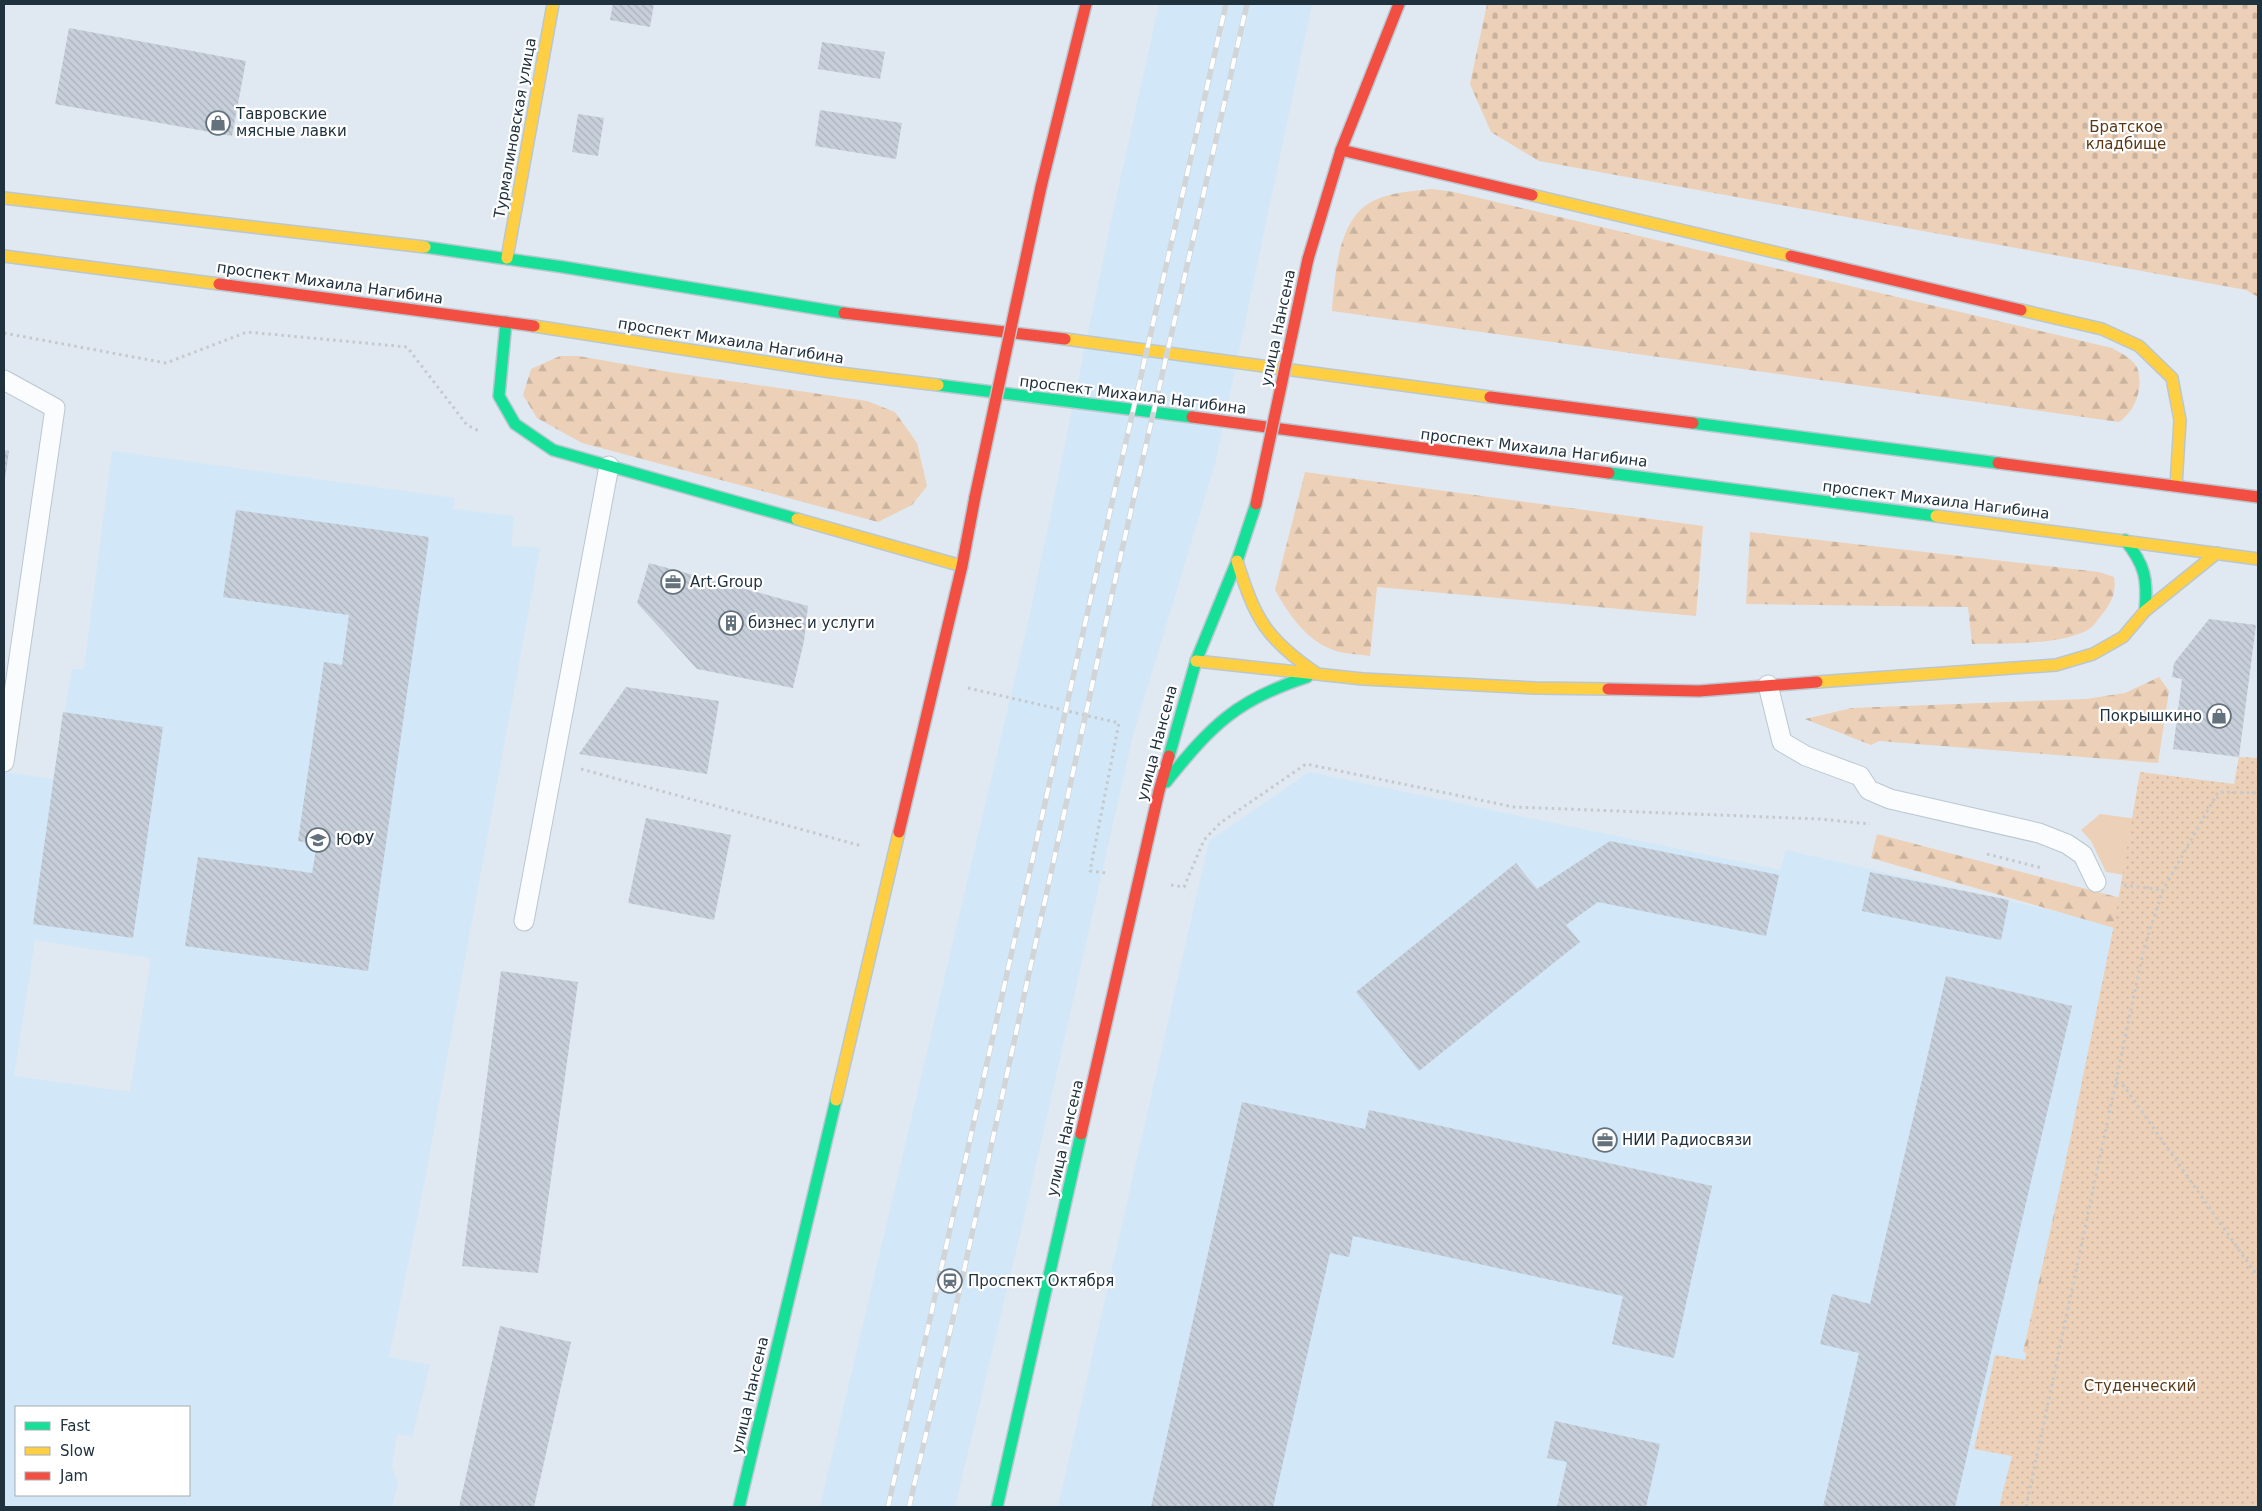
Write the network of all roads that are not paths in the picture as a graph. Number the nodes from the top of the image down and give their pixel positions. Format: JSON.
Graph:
{"nodes":[{"id":1,"x":553,"y":4,"type":"edge"},
{"id":2,"x":1086,"y":4,"type":"edge"},
{"id":3,"x":1399,"y":4,"type":"edge"},
{"id":4,"x":1341,"y":150,"type":"junction"},
{"id":5,"x":4,"y":198,"type":"edge"},
{"id":6,"x":4,"y":256,"type":"edge"},
{"id":7,"x":507,"y":258,"type":"junction"},
{"id":8,"x":506,"y":322,"type":"junction"},
{"id":9,"x":4,"y":380,"type":"edge"},
{"id":10,"x":609,"y":466,"type":"junction"},
{"id":11,"x":2176,"y":486,"type":"junction"},
{"id":12,"x":2258,"y":497,"type":"edge"},
{"id":13,"x":2125,"y":540,"type":"junction"},
{"id":14,"x":2216,"y":553,"type":"junction"},
{"id":15,"x":2258,"y":558,"type":"edge"},
{"id":16,"x":1237,"y":561,"type":"junction"},
{"id":17,"x":962,"y":566,"type":"junction"},
{"id":18,"x":2146,"y":612,"type":"junction"},
{"id":19,"x":1196,"y":661,"type":"junction"},
{"id":20,"x":1318,"y":674,"type":"junction"},
{"id":21,"x":1768,"y":685,"type":"junction"},
{"id":22,"x":4,"y":762,"type":"edge"},
{"id":23,"x":1159,"y":791,"type":"junction"},
{"id":24,"x":2096,"y":882,"type":"dead end"},
{"id":25,"x":524,"y":921,"type":"dead end"},
{"id":26,"x":740,"y":1507,"type":"edge"},
{"id":27,"x":997,"y":1507,"type":"edge"}],
"edges":[{"from":1,"to":7,"type":"main road","name":"Турмалиновская улица"},
{"from":2,"to":17,"type":"main road","name":"улица Нансена","bridge":true},
{"from":3,"to":4,"type":"main road","name":"улица Нансена"},
{"from":4,"to":11,"type":"main road"},
{"from":4,"to":16,"type":"main road","name":"улица Нансена","bridge":true},
{"from":5,"to":7,"type":"main road"},
{"from":6,"to":8,"type":"main road","name":"проспект Михаила Нагибина"},
{"from":7,"to":11,"type":"main road"},
{"from":8,"to":10,"type":"main road"},
{"from":8,"to":13,"type":"main road","name":"проспект Михаила Нагибина"},
{"from":9,"to":22,"type":"lane"},
{"from":10,"to":17,"type":"main road"},
{"from":10,"to":25,"type":"lane"},
{"from":11,"to":12,"type":"main road"},
{"from":13,"to":14,"type":"main road","name":"проспект Михаила Нагибина"},
{"from":13,"to":18,"type":"main road"},
{"from":14,"to":15,"type":"main road","name":"проспект Михаила Нагибина"},
{"from":14,"to":18,"type":"main road"},
{"from":16,"to":19,"type":"main road","name":"улица Нансена"},
{"from":16,"to":20,"type":"main road"},
{"from":17,"to":26,"type":"main road","name":"улица Нансена"},
{"from":18,"to":21,"type":"main road"},
{"from":19,"to":20,"type":"main road"},
{"from":19,"to":23,"type":"main road","name":"улица Нансена"},
{"from":20,"to":21,"type":"main road"},
{"from":20,"to":23,"type":"main road"},
{"from":21,"to":24,"type":"lane"},
{"from":23,"to":27,"type":"main road","name":"улица Нансена"}]}
